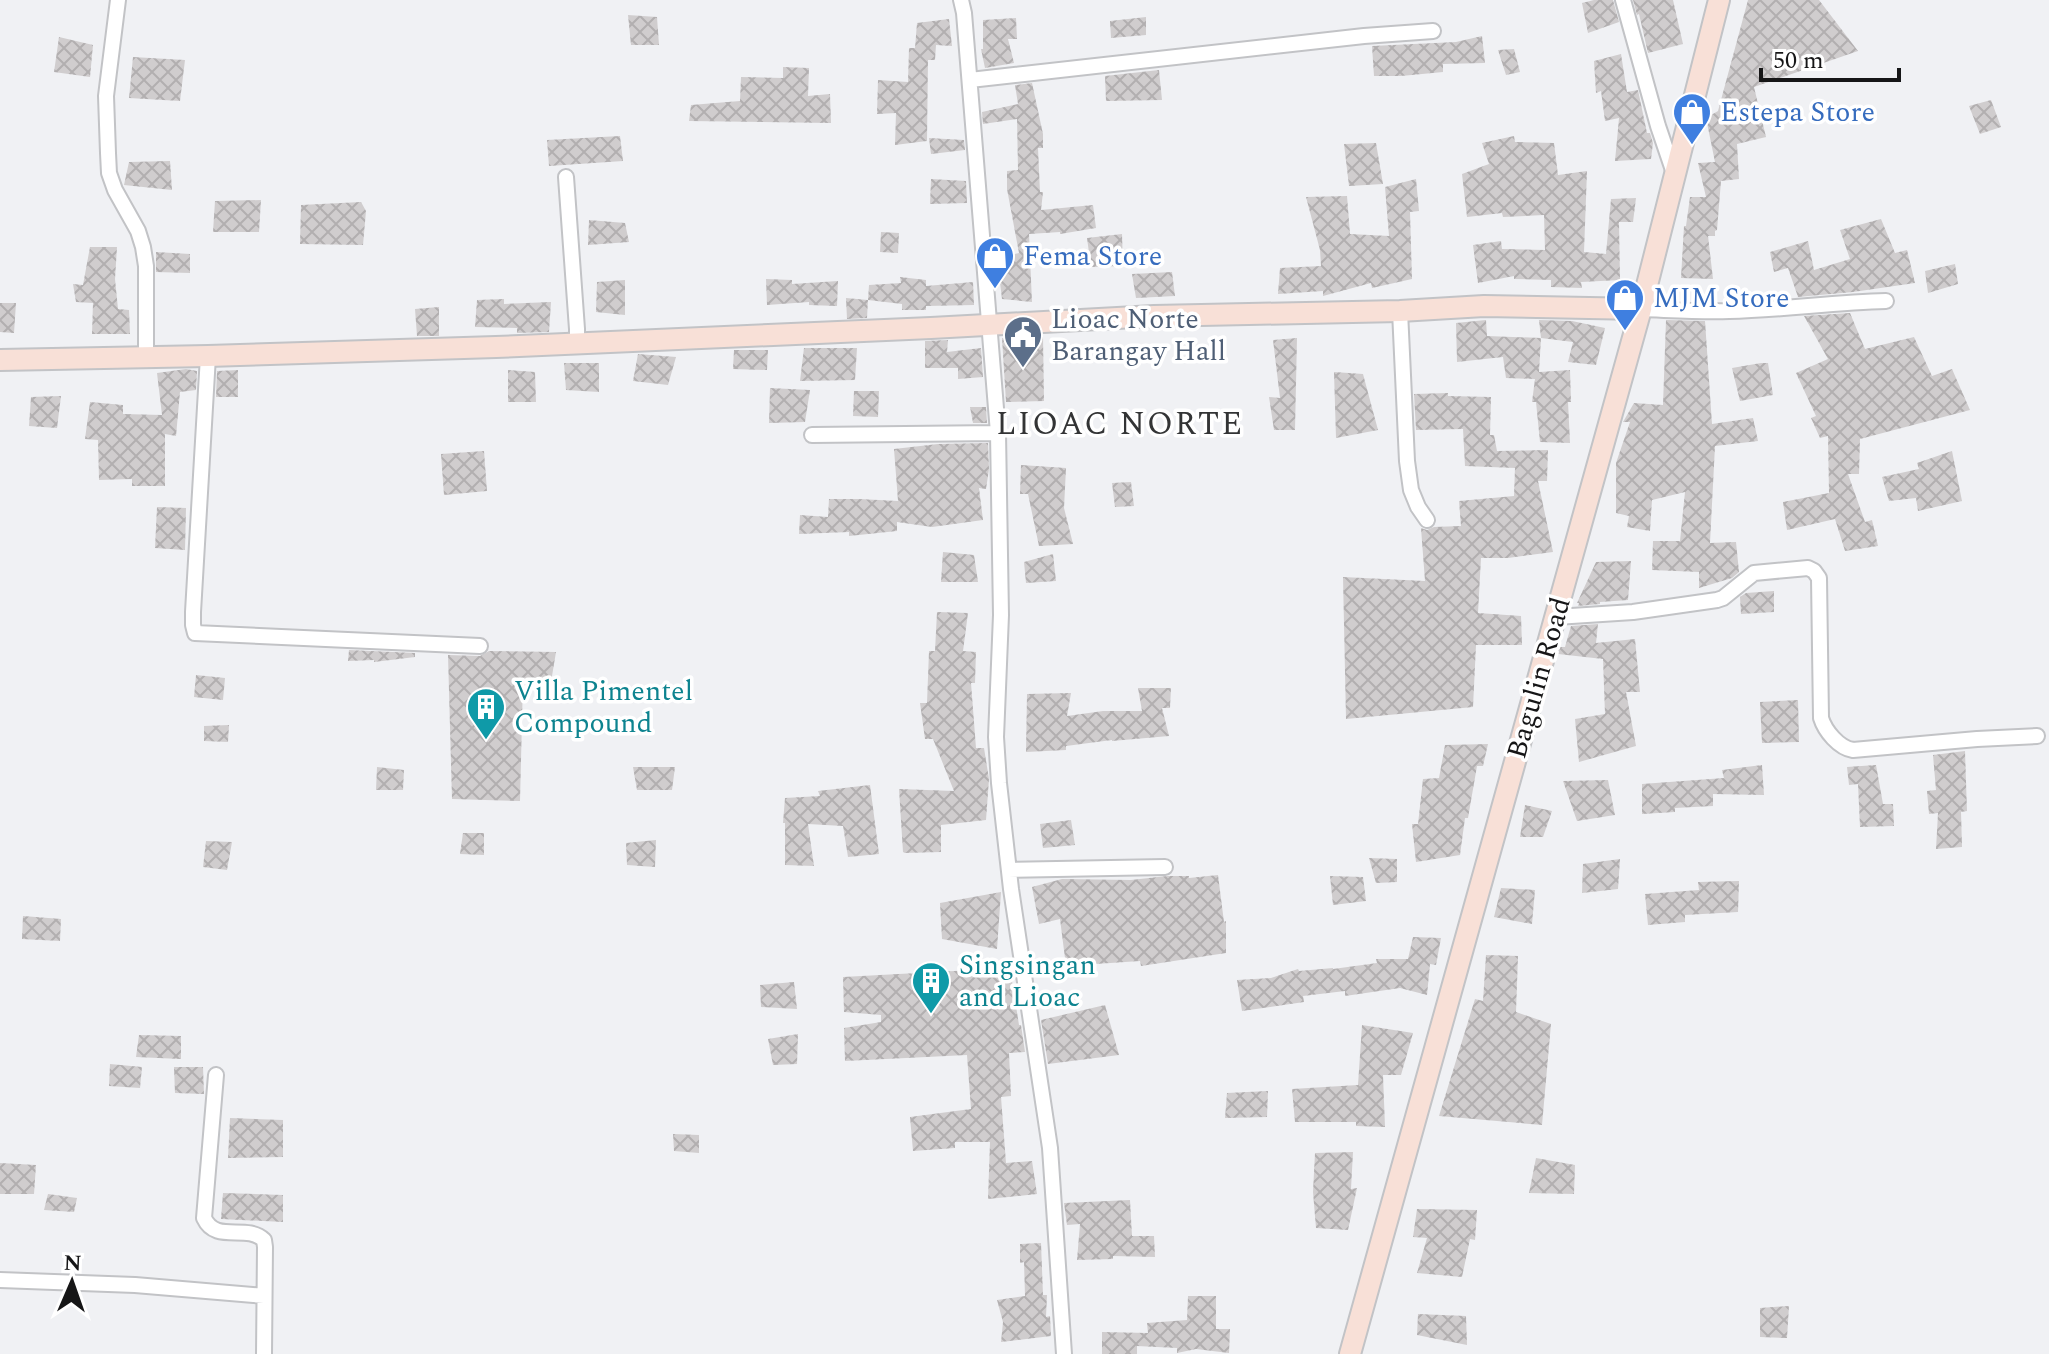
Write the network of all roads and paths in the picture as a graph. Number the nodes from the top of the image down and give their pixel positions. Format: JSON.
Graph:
{"nodes":[{"id":1,"x":118,"y":0,"type":"edge"},
{"id":2,"x":961,"y":0,"type":"edge"},
{"id":3,"x":1623,"y":0,"type":"edge"},
{"id":4,"x":1719,"y":0,"type":"edge"},
{"id":5,"x":1433,"y":31,"type":"dead end"},
{"id":6,"x":970,"y":80,"type":"junction"},
{"id":7,"x":566,"y":177,"type":"dead end"},
{"id":8,"x":1675,"y":177,"type":"junction"},
{"id":9,"x":1886,"y":301,"type":"dead end"},
{"id":10,"x":1641,"y":309,"type":"junction"},
{"id":11,"x":1400,"y":311,"type":"junction"},
{"id":12,"x":989,"y":324,"type":"junction"},
{"id":13,"x":577,"y":343,"type":"junction"},
{"id":14,"x":208,"y":356,"type":"junction"},
{"id":15,"x":146,"y":357,"type":"junction"},
{"id":16,"x":0,"y":360,"type":"edge"},
{"id":17,"x":998,"y":433,"type":"junction"},
{"id":18,"x":812,"y":435,"type":"dead end"},
{"id":19,"x":1427,"y":520,"type":"dead end"},
{"id":20,"x":1556,"y":617,"type":"junction"},
{"id":21,"x":480,"y":646,"type":"dead end"},
{"id":22,"x":2037,"y":736,"type":"dead end"},
{"id":23,"x":1165,"y":867,"type":"dead end"},
{"id":24,"x":1009,"y":870,"type":"junction"},
{"id":25,"x":216,"y":1075,"type":"dead end"},
{"id":26,"x":0,"y":1280,"type":"edge"},
{"id":27,"x":264,"y":1296,"type":"junction"},
{"id":28,"x":264,"y":1354,"type":"edge"},
{"id":29,"x":1064,"y":1354,"type":"edge"},
{"id":30,"x":1350,"y":1354,"type":"edge"}],
"edges":[{"from":1,"to":15,"type":"street"},
{"from":2,"to":6,"type":"street"},
{"from":3,"to":8,"type":"street"},
{"from":4,"to":8,"type":"street","name":"Bagulin Road"},
{"from":5,"to":6,"type":"street"},
{"from":6,"to":12,"type":"street"},
{"from":7,"to":13,"type":"street"},
{"from":8,"to":10,"type":"street","name":"Bagulin Road"},
{"from":9,"to":10,"type":"street"},
{"from":10,"to":11,"type":"street"},
{"from":10,"to":20,"type":"street","name":"Bagulin Road"},
{"from":11,"to":12,"type":"street"},
{"from":11,"to":19,"type":"street"},
{"from":12,"to":13,"type":"street"},
{"from":12,"to":17,"type":"street"},
{"from":13,"to":14,"type":"street"},
{"from":14,"to":15,"type":"street"},
{"from":14,"to":21,"type":"street"},
{"from":15,"to":16,"type":"street"},
{"from":17,"to":18,"type":"street"},
{"from":17,"to":24,"type":"street"},
{"from":20,"to":22,"type":"street"},
{"from":20,"to":30,"type":"street","name":"Bagulin Road"},
{"from":23,"to":24,"type":"street"},
{"from":24,"to":29,"type":"street"},
{"from":25,"to":27,"type":"street"},
{"from":26,"to":27,"type":"street"},
{"from":27,"to":28,"type":"street"}]}
